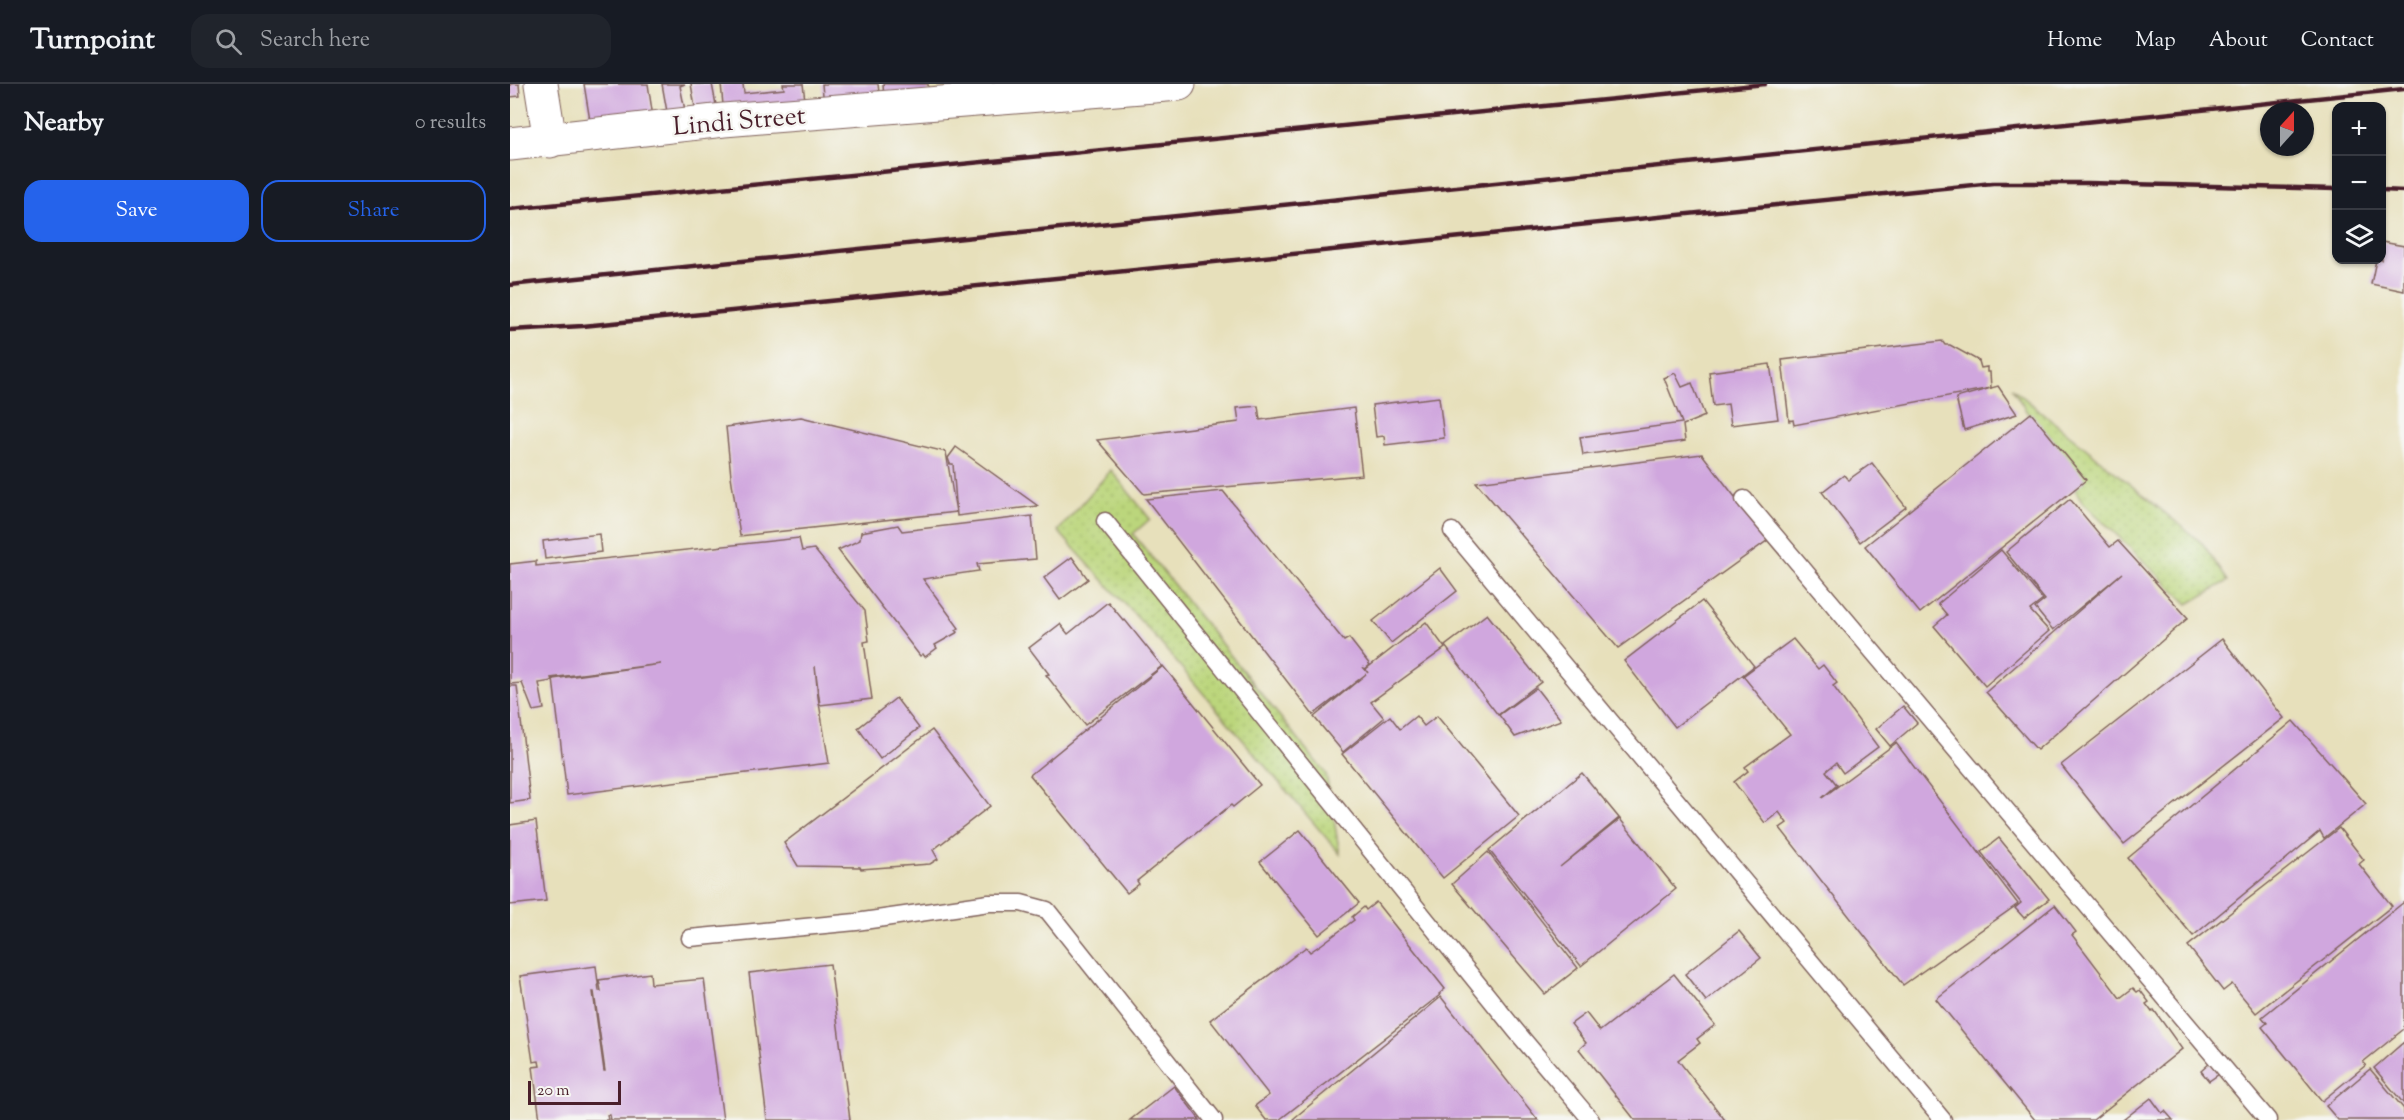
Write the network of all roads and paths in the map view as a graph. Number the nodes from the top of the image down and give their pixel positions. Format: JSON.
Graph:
{"nodes":[{"id":1,"x":542,"y":84,"type":"edge"},
{"id":2,"x":1179,"y":84,"type":"edge"},
{"id":3,"x":550,"y":141,"type":"junction"},
{"id":4,"x":510,"y":144,"type":"edge"},
{"id":5,"x":1744,"y":499,"type":"dead end"},
{"id":6,"x":1105,"y":521,"type":"dead end"},
{"id":7,"x":1452,"y":531,"type":"dead end"},
{"id":8,"x":690,"y":938,"type":"dead end"},
{"id":9,"x":1214,"y":1120,"type":"edge"},
{"id":10,"x":1591,"y":1120,"type":"edge"},
{"id":11,"x":1943,"y":1120,"type":"edge"},
{"id":12,"x":2268,"y":1120,"type":"edge"}],
"edges":[{"from":1,"to":3,"type":"street"},
{"from":2,"to":3,"type":"street","name":"Lindi Street"},
{"from":3,"to":4,"type":"street","name":"Lindi Street"},
{"from":5,"to":12,"type":"lane"},
{"from":6,"to":10,"type":"lane"},
{"from":7,"to":11,"type":"lane"},
{"from":8,"to":9,"type":"lane"}]}
